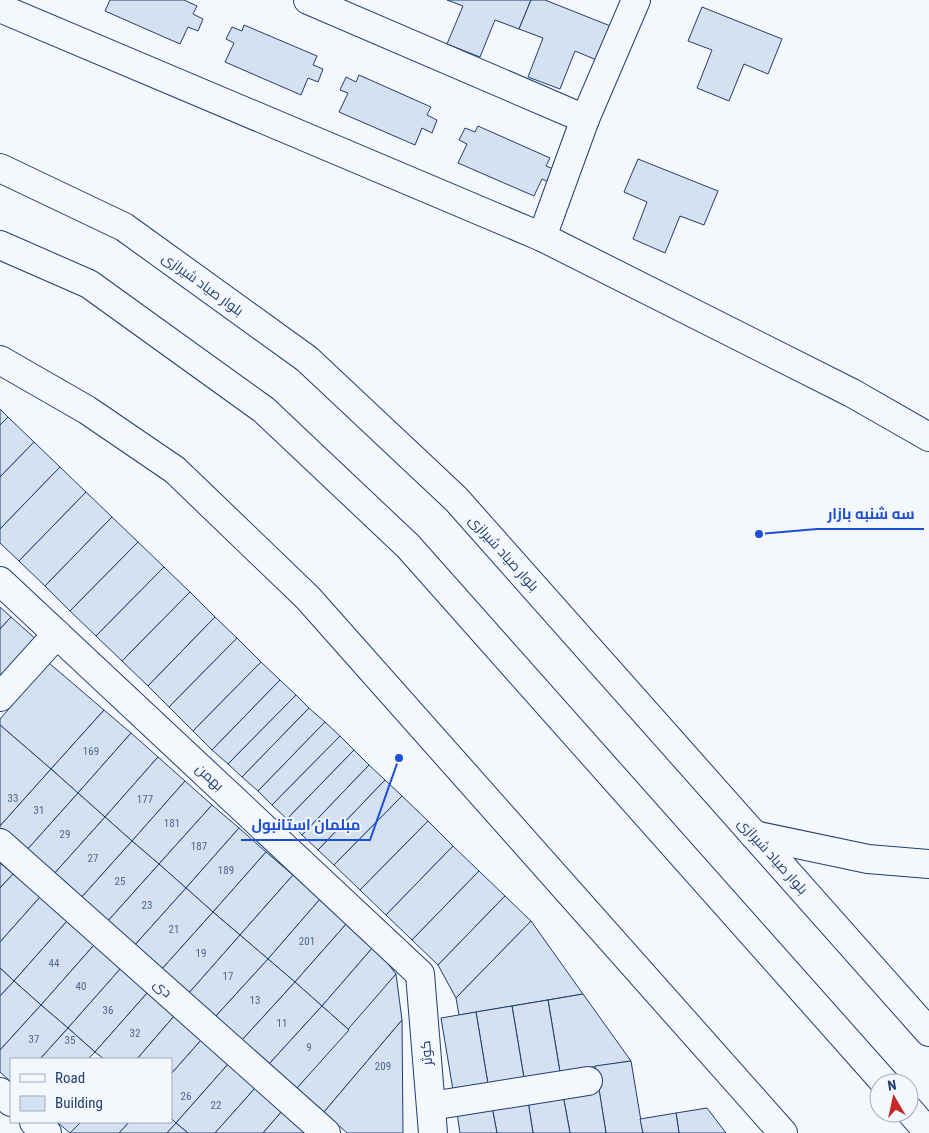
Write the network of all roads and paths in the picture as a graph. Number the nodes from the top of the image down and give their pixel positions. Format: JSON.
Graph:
{"nodes":[{"id":1,"x":308,"y":0,"type":"edge"},
{"id":2,"x":636,"y":0,"type":"edge"},
{"id":3,"x":0,"y":8,"type":"edge"},
{"id":4,"x":585,"y":119,"type":"junction"},
{"id":5,"x":0,"y":168,"type":"edge"},
{"id":6,"x":542,"y":238,"type":"junction"},
{"id":7,"x":0,"y":245,"type":"edge"},
{"id":8,"x":0,"y":360,"type":"edge"},
{"id":9,"x":929,"y":436,"type":"edge"},
{"id":10,"x":0,"y":581,"type":"edge"},
{"id":11,"x":57,"y":634,"type":"junction"},
{"id":12,"x":0,"y":697,"type":"edge"},
{"id":13,"x":754,"y":835,"type":"junction"},
{"id":14,"x":0,"y":843,"type":"edge"},
{"id":15,"x":929,"y":864,"type":"edge"},
{"id":16,"x":420,"y":974,"type":"joint"},
{"id":17,"x":929,"y":1032,"type":"edge"},
{"id":18,"x":876,"y":1073,"type":"edge"},
{"id":19,"x":588,"y":1081,"type":"dead end"},
{"id":20,"x":0,"y":1092,"type":"edge"},
{"id":21,"x":10,"y":1101,"type":"edge"},
{"id":22,"x":432,"y":1120,"type":"edge"},
{"id":23,"x":919,"y":1121,"type":"edge"},
{"id":24,"x":35,"y":1123,"type":"edge"},
{"id":25,"x":929,"y":1132,"type":"edge"},
{"id":26,"x":47,"y":1133,"type":"edge"},
{"id":27,"x":326,"y":1133,"type":"edge"},
{"id":28,"x":783,"y":1133,"type":"edge"}],
"edges":[{"from":1,"to":4,"type":"street"},
{"from":2,"to":4,"type":"street"},
{"from":3,"to":6,"type":"street"},
{"from":4,"to":6,"type":"street"},
{"from":5,"to":13,"type":"street","name":"بلوار صیاد شیرازی"},
{"from":6,"to":9,"type":"street"},
{"from":7,"to":18,"type":"street"},
{"from":8,"to":28,"type":"street"},
{"from":10,"to":11,"type":"street","name":"بهمن"},
{"from":11,"to":12,"type":"street"},
{"from":11,"to":16,"type":"street","name":"بهمن"},
{"from":13,"to":15,"type":"street"},
{"from":13,"to":17,"type":"street","name":"بلوار صیاد شیرازی"},
{"from":14,"to":27,"type":"street","name":"دی"},
{"from":16,"to":22,"type":"street","name":"کوثر"},
{"from":19,"to":22,"type":"street"},
{"from":20,"to":21,"type":"street"},
{"from":23,"to":25,"type":"street"},
{"from":24,"to":26,"type":"street"}]}
